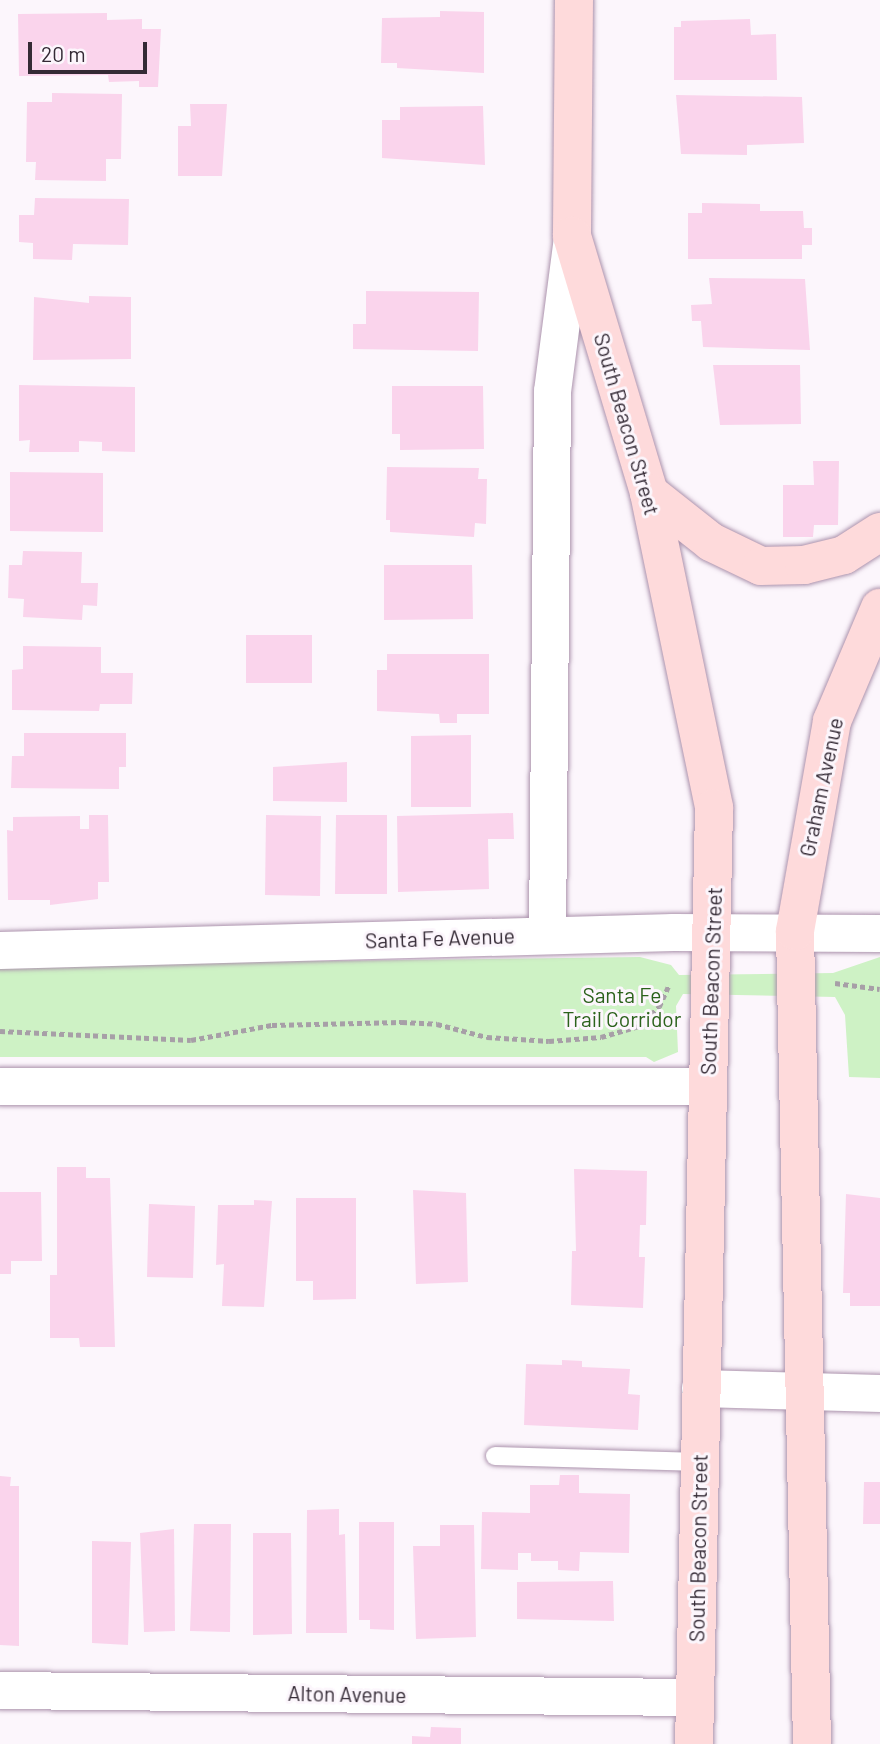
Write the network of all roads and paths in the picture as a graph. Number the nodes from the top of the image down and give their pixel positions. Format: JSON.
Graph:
{"nodes":[{"id":1,"x":574,"y":0,"type":"edge"},
{"id":2,"x":572,"y":236,"type":"junction"},
{"id":3,"x":649,"y":493,"type":"junction"},
{"id":4,"x":880,"y":532,"type":"edge"},
{"id":5,"x":880,"y":608,"type":"edge"},
{"id":6,"x":795,"y":931,"type":"junction"},
{"id":7,"x":713,"y":932,"type":"junction"},
{"id":8,"x":880,"y":933,"type":"edge"},
{"id":9,"x":547,"y":935,"type":"junction"},
{"id":10,"x":0,"y":950,"type":"edge"},
{"id":11,"x":671,"y":980,"type":"dead end"},
{"id":12,"x":834,"y":983,"type":"dead end"},
{"id":13,"x":880,"y":989,"type":"edge"},
{"id":14,"x":0,"y":1031,"type":"edge"},
{"id":15,"x":0,"y":1086,"type":"edge"},
{"id":16,"x":708,"y":1086,"type":"junction"},
{"id":17,"x":700,"y":1388,"type":"junction"},
{"id":18,"x":804,"y":1392,"type":"junction"},
{"id":19,"x":880,"y":1393,"type":"edge"},
{"id":20,"x":495,"y":1456,"type":"dead end"},
{"id":21,"x":700,"y":1462,"type":"junction"},
{"id":22,"x":0,"y":1690,"type":"edge"},
{"id":23,"x":694,"y":1697,"type":"junction"},
{"id":24,"x":694,"y":1744,"type":"edge"},
{"id":25,"x":811,"y":1744,"type":"edge"}],
"edges":[{"from":1,"to":2,"type":"street","name":"South Beacon Street"},
{"from":2,"to":3,"type":"street","name":"South Beacon Street"},
{"from":2,"to":9,"type":"street","name":"South Beacon Street"},
{"from":3,"to":4,"type":"street"},
{"from":3,"to":7,"type":"street","name":"South Beacon Street"},
{"from":5,"to":6,"type":"street","name":"Graham Avenue"},
{"from":6,"to":7,"type":"street","name":"Santa Fe Avenue"},
{"from":6,"to":8,"type":"street","name":"Santa Fe Avenue"},
{"from":6,"to":18,"type":"street"},
{"from":7,"to":9,"type":"street","name":"Santa Fe Avenue"},
{"from":7,"to":16,"type":"street","name":"South Beacon Street"},
{"from":9,"to":10,"type":"street","name":"Santa Fe Avenue"},
{"from":11,"to":14,"type":"path"},
{"from":12,"to":13,"type":"path"},
{"from":15,"to":16,"type":"street"},
{"from":16,"to":17,"type":"street","name":"South Beacon Street"},
{"from":17,"to":18,"type":"street"},
{"from":17,"to":21,"type":"street","name":"South Beacon Street"},
{"from":18,"to":19,"type":"street"},
{"from":18,"to":25,"type":"street"},
{"from":20,"to":21,"type":"lane"},
{"from":21,"to":23,"type":"street","name":"South Beacon Street"},
{"from":22,"to":23,"type":"street","name":"Alton Avenue"},
{"from":23,"to":24,"type":"street","name":"South Beacon Street"}]}
